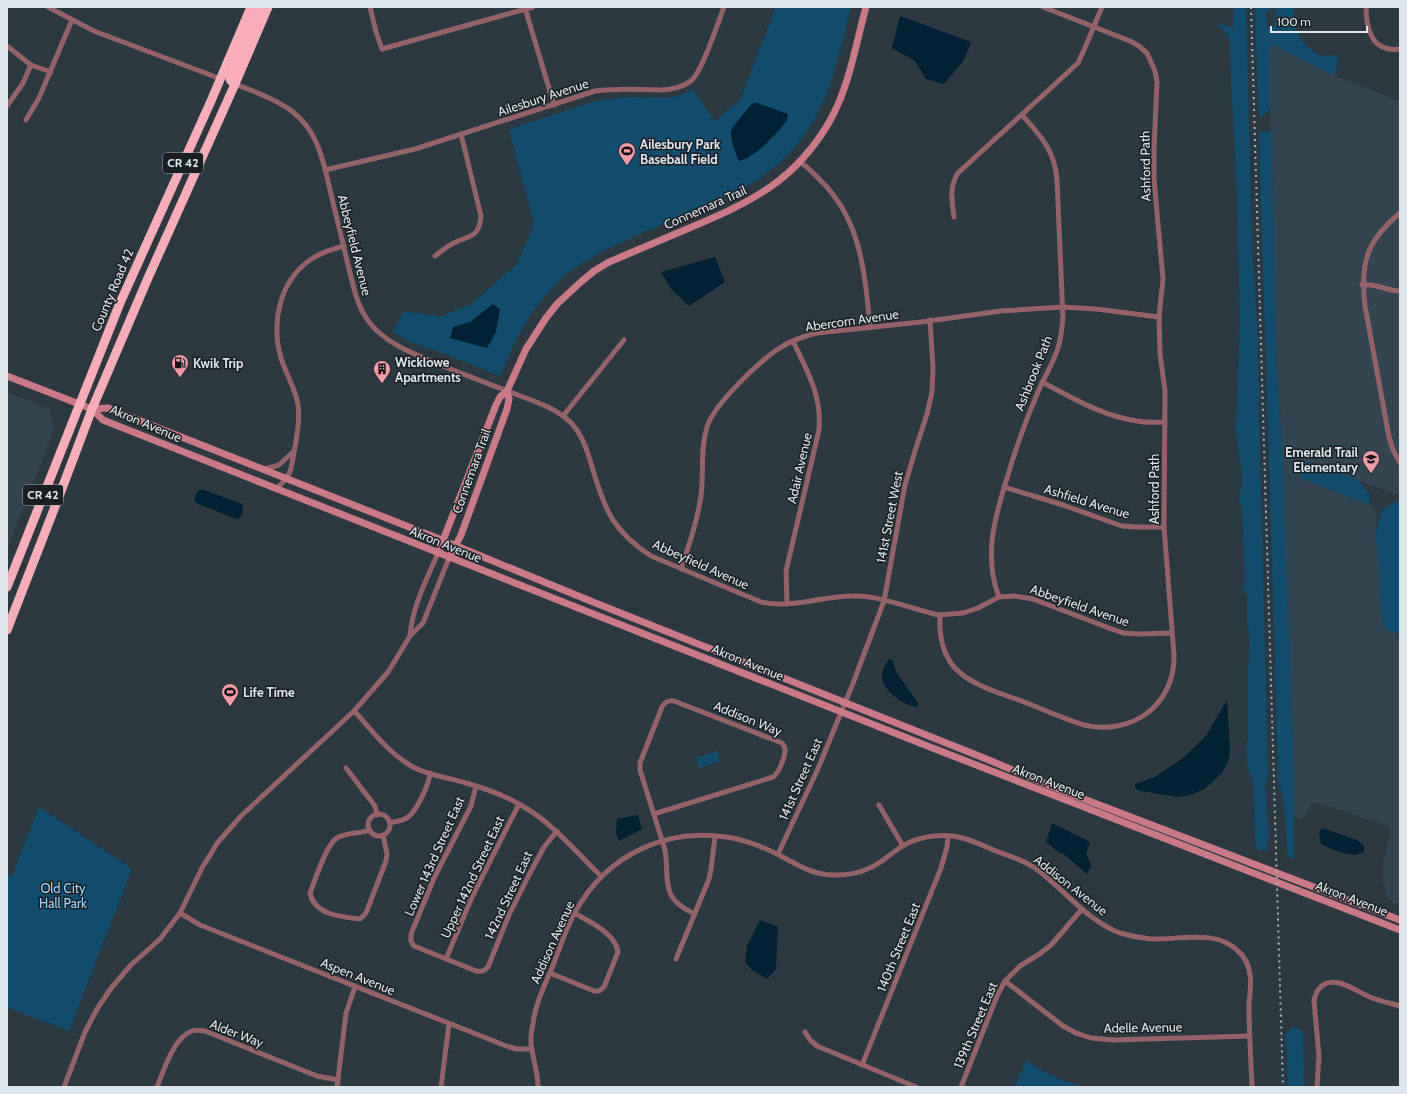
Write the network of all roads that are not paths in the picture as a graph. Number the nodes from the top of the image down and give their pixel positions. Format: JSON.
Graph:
{"nodes":[{"id":1,"x":48,"y":7,"type":"edge"},
{"id":2,"x":251,"y":7,"type":"edge"},
{"id":3,"x":259,"y":7,"type":"edge"},
{"id":4,"x":268,"y":7,"type":"edge"},
{"id":5,"x":370,"y":7,"type":"edge"},
{"id":6,"x":533,"y":7,"type":"edge"},
{"id":7,"x":724,"y":7,"type":"edge"},
{"id":8,"x":866,"y":7,"type":"edge"},
{"id":9,"x":1043,"y":7,"type":"edge"},
{"id":10,"x":1102,"y":7,"type":"edge"},
{"id":11,"x":1366,"y":7,"type":"edge"},
{"id":12,"x":525,"y":8,"type":"edge"},
{"id":13,"x":72,"y":20,"type":"junction"},
{"id":14,"x":1094,"y":28,"type":"junction"},
{"id":15,"x":7,"y":46,"type":"edge"},
{"id":16,"x":1400,"y":49,"type":"edge"},
{"id":17,"x":31,"y":65,"type":"junction"},
{"id":18,"x":51,"y":72,"type":"junction"},
{"id":19,"x":221,"y":80,"type":"junction"},
{"id":20,"x":235,"y":84,"type":"junction"},
{"id":21,"x":554,"y":104,"type":"junction"},
{"id":22,"x":7,"y":106,"type":"edge"},
{"id":23,"x":1022,"y":115,"type":"junction"},
{"id":24,"x":26,"y":120,"type":"dead end"},
{"id":25,"x":461,"y":134,"type":"junction"},
{"id":26,"x":800,"y":161,"type":"junction"},
{"id":27,"x":325,"y":170,"type":"junction"},
{"id":28,"x":1400,"y":213,"type":"edge"},
{"id":29,"x":954,"y":217,"type":"dead end"},
{"id":30,"x":344,"y":246,"type":"junction"},
{"id":31,"x":435,"y":256,"type":"dead end"},
{"id":32,"x":1362,"y":285,"type":"junction"},
{"id":33,"x":1400,"y":291,"type":"edge"},
{"id":34,"x":1063,"y":307,"type":"junction"},
{"id":35,"x":1159,"y":317,"type":"junction"},
{"id":36,"x":930,"y":320,"type":"junction"},
{"id":37,"x":870,"y":327,"type":"junction"},
{"id":38,"x":624,"y":340,"type":"dead end"},
{"id":39,"x":793,"y":341,"type":"junction"},
{"id":40,"x":7,"y":376,"type":"edge"},
{"id":41,"x":1042,"y":382,"type":"junction"},
{"id":42,"x":507,"y":391,"type":"junction"},
{"id":43,"x":79,"y":404,"type":"junction"},
{"id":44,"x":92,"y":409,"type":"junction"},
{"id":45,"x":563,"y":416,"type":"junction"},
{"id":46,"x":1165,"y":422,"type":"junction"},
{"id":47,"x":294,"y":452,"type":"junction"},
{"id":48,"x":1400,"y":463,"type":"edge"},
{"id":49,"x":263,"y":469,"type":"junction"},
{"id":50,"x":287,"y":479,"type":"junction"},
{"id":51,"x":1004,"y":487,"type":"junction"},
{"id":52,"x":276,"y":489,"type":"junction"},
{"id":53,"x":1164,"y":527,"type":"junction"},
{"id":54,"x":442,"y":540,"type":"junction"},
{"id":55,"x":456,"y":546,"type":"junction"},
{"id":56,"x":438,"y":554,"type":"junction"},
{"id":57,"x":449,"y":558,"type":"junction"},
{"id":58,"x":681,"y":569,"type":"junction"},
{"id":59,"x":7,"y":587,"type":"edge"},
{"id":60,"x":999,"y":597,"type":"junction"},
{"id":61,"x":884,"y":601,"type":"junction"},
{"id":62,"x":787,"y":604,"type":"junction"},
{"id":63,"x":940,"y":615,"type":"junction"},
{"id":64,"x":7,"y":630,"type":"edge"},
{"id":65,"x":1172,"y":633,"type":"junction"},
{"id":66,"x":410,"y":636,"type":"junction"},
{"id":67,"x":845,"y":702,"type":"junction"},
{"id":68,"x":354,"y":711,"type":"junction"},
{"id":69,"x":841,"y":712,"type":"junction"},
{"id":70,"x":346,"y":768,"type":"dead end"},
{"id":71,"x":430,"y":774,"type":"junction"},
{"id":72,"x":476,"y":786,"type":"junction"},
{"id":73,"x":519,"y":804,"type":"junction"},
{"id":74,"x":880,"y":805,"type":"dead end"},
{"id":75,"x":654,"y":814,"type":"junction"},
{"id":76,"x":377,"y":815,"type":"junction"},
{"id":77,"x":390,"y":823,"type":"junction"},
{"id":78,"x":370,"y":830,"type":"junction"},
{"id":79,"x":557,"y":832,"type":"junction"},
{"id":80,"x":383,"y":835,"type":"junction"},
{"id":81,"x":948,"y":836,"type":"junction"},
{"id":82,"x":715,"y":837,"type":"junction"},
{"id":83,"x":663,"y":841,"type":"junction"},
{"id":84,"x":903,"y":846,"type":"junction"},
{"id":85,"x":778,"y":854,"type":"junction"},
{"id":86,"x":601,"y":876,"type":"junction"},
{"id":87,"x":1082,"y":909,"type":"junction"},
{"id":88,"x":180,"y":913,"type":"junction"},
{"id":89,"x":574,"y":913,"type":"junction"},
{"id":90,"x":695,"y":914,"type":"junction"},
{"id":91,"x":1400,"y":920,"type":"edge"},
{"id":92,"x":1400,"y":930,"type":"edge"},
{"id":93,"x":446,"y":959,"type":"junction"},
{"id":94,"x":676,"y":959,"type":"dead end"},
{"id":95,"x":550,"y":973,"type":"junction"},
{"id":96,"x":1005,"y":981,"type":"junction"},
{"id":97,"x":355,"y":987,"type":"junction"},
{"id":98,"x":1400,"y":1006,"type":"edge"},
{"id":99,"x":449,"y":1024,"type":"junction"},
{"id":100,"x":805,"y":1032,"type":"dead end"},
{"id":101,"x":1250,"y":1036,"type":"junction"},
{"id":102,"x":532,"y":1049,"type":"junction"},
{"id":103,"x":862,"y":1065,"type":"junction"},
{"id":104,"x":338,"y":1080,"type":"junction"},
{"id":105,"x":64,"y":1087,"type":"edge"},
{"id":106,"x":157,"y":1087,"type":"edge"},
{"id":107,"x":337,"y":1087,"type":"edge"},
{"id":108,"x":442,"y":1087,"type":"edge"},
{"id":109,"x":538,"y":1087,"type":"edge"},
{"id":110,"x":916,"y":1087,"type":"edge"},
{"id":111,"x":961,"y":1087,"type":"edge"},
{"id":112,"x":1252,"y":1087,"type":"edge"},
{"id":113,"x":1317,"y":1087,"type":"edge"}],
"edges":[{"from":1,"to":13,"type":"street"},
{"from":2,"to":19,"type":"highway","name":"County Road 42","number":"CR 42"},
{"from":3,"to":20,"type":"highway"},
{"from":4,"to":20,"type":"highway"},
{"from":5,"to":12,"type":"street"},
{"from":6,"to":12,"type":"street"},
{"from":7,"to":21,"type":"street","name":"Ailesbury Avenue"},
{"from":8,"to":26,"type":"street","name":"Connemara Trail"},
{"from":9,"to":14,"type":"street"},
{"from":10,"to":14,"type":"street"},
{"from":11,"to":16,"type":"street"},
{"from":12,"to":21,"type":"street"},
{"from":13,"to":18,"type":"street"},
{"from":13,"to":19,"type":"street"},
{"from":14,"to":23,"type":"street"},
{"from":14,"to":35,"type":"street","name":"Ashford Path"},
{"from":15,"to":17,"type":"street"},
{"from":17,"to":18,"type":"street"},
{"from":17,"to":22,"type":"street"},
{"from":18,"to":24,"type":"street"},
{"from":19,"to":43,"type":"highway","name":"County Road 42","number":"CR 42"},
{"from":20,"to":27,"type":"street","name":"Abbeyfield Avenue"},
{"from":20,"to":44,"type":"highway","number":"CR 42"},
{"from":21,"to":25,"type":"street","name":"Ailesbury Avenue"},
{"from":23,"to":29,"type":"street"},
{"from":23,"to":34,"type":"street","name":"Ashbrook Path"},
{"from":25,"to":27,"type":"street","name":"Ailesbury Avenue"},
{"from":25,"to":31,"type":"street"},
{"from":26,"to":37,"type":"street"},
{"from":26,"to":42,"type":"street","name":"Connemara Trail"},
{"from":27,"to":30,"type":"street","name":"Abbeyfield Avenue"},
{"from":28,"to":32,"type":"street"},
{"from":30,"to":42,"type":"street","name":"Abbeyfield Avenue"},
{"from":30,"to":47,"type":"street"},
{"from":32,"to":33,"type":"street"},
{"from":32,"to":48,"type":"street"},
{"from":34,"to":35,"type":"street","name":"Abercorn Avenue"},
{"from":34,"to":36,"type":"street","name":"Abercorn Avenue"},
{"from":34,"to":41,"type":"street","name":"Ashbrook Path"},
{"from":35,"to":46,"type":"street","name":"Ashford Path"},
{"from":36,"to":37,"type":"street","name":"Abercorn Avenue"},
{"from":36,"to":61,"type":"street","name":"141st Street West"},
{"from":37,"to":39,"type":"street","name":"Abercorn Avenue"},
{"from":38,"to":45,"type":"street"},
{"from":39,"to":58,"type":"street","name":"Abercorn Avenue"},
{"from":39,"to":62,"type":"street","name":"Adair Avenue"},
{"from":40,"to":43,"type":"street","name":"Akron Avenue"},
{"from":41,"to":46,"type":"street"},
{"from":41,"to":51,"type":"street","name":"Ashbrook Path"},
{"from":42,"to":45,"type":"street","name":"Abbeyfield Avenue"},
{"from":42,"to":54,"type":"street","name":"Connemara Trail"},
{"from":42,"to":55,"type":"street","name":"Connemara Trail"},
{"from":43,"to":44,"type":"street","name":"Akron Avenue"},
{"from":43,"to":59,"type":"highway","name":"County Road 42","number":"CR 42"},
{"from":44,"to":49,"type":"street","name":"Akron Avenue"},
{"from":44,"to":52,"type":"street","name":"Akron Avenue"},
{"from":44,"to":64,"type":"highway","number":"CR 42"},
{"from":45,"to":58,"type":"street","name":"Abbeyfield Avenue"},
{"from":46,"to":53,"type":"street","name":"Ashford Path"},
{"from":47,"to":49,"type":"street"},
{"from":47,"to":50,"type":"street"},
{"from":49,"to":50,"type":"street","name":"Akron Avenue"},
{"from":50,"to":52,"type":"street"},
{"from":50,"to":54,"type":"street","name":"Akron Avenue"},
{"from":51,"to":53,"type":"street","name":"Ashfield Avenue"},
{"from":51,"to":60,"type":"street","name":"Ashbrook Path"},
{"from":52,"to":56,"type":"street","name":"Akron Avenue"},
{"from":53,"to":65,"type":"street","name":"Ashford Path"},
{"from":54,"to":55,"type":"street","name":"Akron Avenue"},
{"from":54,"to":56,"type":"street","name":"Connemara Trail"},
{"from":55,"to":57,"type":"street","name":"Connemara Trail"},
{"from":55,"to":67,"type":"street","name":"Akron Avenue"},
{"from":56,"to":57,"type":"street","name":"Akron Avenue"},
{"from":56,"to":66,"type":"street"},
{"from":57,"to":66,"type":"street"},
{"from":57,"to":69,"type":"street","name":"Akron Avenue"},
{"from":58,"to":62,"type":"street","name":"Abbeyfield Avenue"},
{"from":60,"to":63,"type":"street","name":"Abbeyfield Avenue"},
{"from":60,"to":65,"type":"street","name":"Abbeyfield Avenue"},
{"from":61,"to":62,"type":"street","name":"Abbeyfield Avenue"},
{"from":61,"to":63,"type":"street","name":"Abbeyfield Avenue"},
{"from":61,"to":67,"type":"street","name":"141st Street West"},
{"from":63,"to":65,"type":"street","name":"Ashford Path"},
{"from":66,"to":68,"type":"street"},
{"from":67,"to":69,"type":"street","name":"141st Street West"},
{"from":67,"to":91,"type":"street","name":"Akron Avenue"},
{"from":68,"to":71,"type":"street"},
{"from":68,"to":88,"type":"street"},
{"from":69,"to":85,"type":"street","name":"141st Street East"},
{"from":69,"to":92,"type":"street","name":"Akron Avenue"},
{"from":70,"to":76,"type":"street"},
{"from":71,"to":72,"type":"street"},
{"from":71,"to":77,"type":"street"},
{"from":72,"to":73,"type":"street"},
{"from":72,"to":93,"type":"street","name":"Lower 143rd Street East"},
{"from":73,"to":79,"type":"street"},
{"from":73,"to":93,"type":"street","name":"Upper 142nd Street East"},
{"from":74,"to":84,"type":"street"},
{"from":75,"to":75,"type":"street","name":"Addison Way"},
{"from":75,"to":83,"type":"street","name":"Addison Way"},
{"from":76,"to":77,"type":"street"},
{"from":76,"to":78,"type":"street"},
{"from":77,"to":80,"type":"street"},
{"from":78,"to":80,"type":"street"},
{"from":78,"to":80,"type":"street"},
{"from":79,"to":86,"type":"street"},
{"from":79,"to":93,"type":"street","name":"142nd Street East"},
{"from":81,"to":84,"type":"street","name":"Addison Avenue"},
{"from":81,"to":87,"type":"street","name":"Addison Avenue"},
{"from":81,"to":103,"type":"street","name":"140th Street East"},
{"from":82,"to":83,"type":"street","name":"Addison Avenue"},
{"from":82,"to":85,"type":"street","name":"Addison Avenue"},
{"from":82,"to":90,"type":"street"},
{"from":83,"to":86,"type":"street","name":"Addison Avenue"},
{"from":83,"to":90,"type":"street","name":"Addison Way"},
{"from":84,"to":85,"type":"street","name":"Addison Avenue"},
{"from":86,"to":89,"type":"street","name":"Addison Avenue"},
{"from":87,"to":96,"type":"street","name":"139th Street East"},
{"from":87,"to":101,"type":"street","name":"Addison Avenue"},
{"from":88,"to":97,"type":"street","name":"Aspen Avenue"},
{"from":88,"to":105,"type":"street"},
{"from":89,"to":95,"type":"street","name":"Addison Avenue"},
{"from":89,"to":95,"type":"street"},
{"from":90,"to":94,"type":"street"},
{"from":95,"to":102,"type":"street","name":"Addison Avenue"},
{"from":96,"to":101,"type":"street","name":"Adelle Avenue"},
{"from":96,"to":111,"type":"street","name":"139th Street East"},
{"from":97,"to":99,"type":"street","name":"Aspen Avenue"},
{"from":97,"to":104,"type":"street"},
{"from":98,"to":113,"type":"street"},
{"from":99,"to":102,"type":"street","name":"Aspen Avenue"},
{"from":99,"to":108,"type":"street"},
{"from":100,"to":103,"type":"street"},
{"from":101,"to":112,"type":"street","name":"Addison Avenue"},
{"from":102,"to":109,"type":"street","name":"Addison Avenue"},
{"from":103,"to":110,"type":"street"},
{"from":104,"to":106,"type":"street","name":"Alder Way"},
{"from":104,"to":107,"type":"street"}]}
